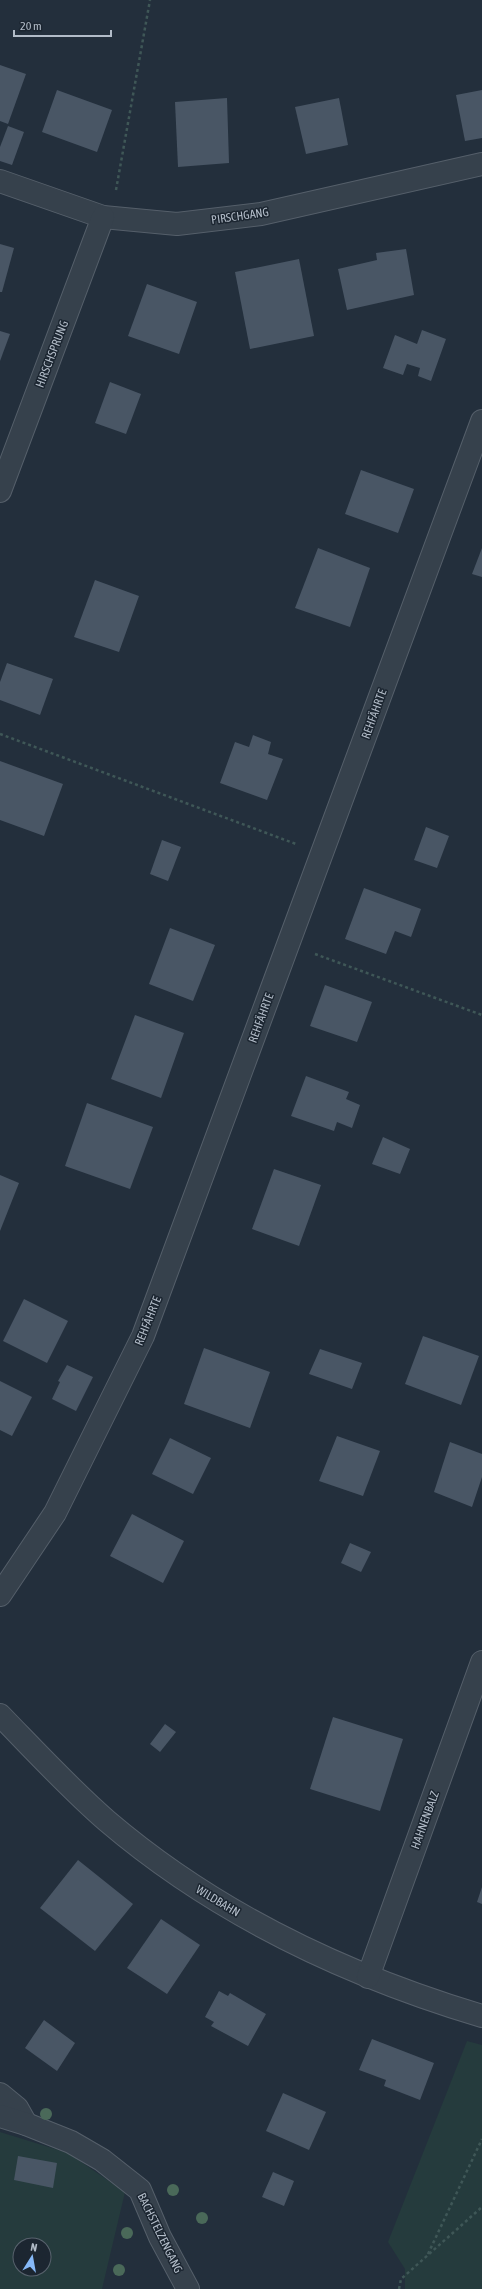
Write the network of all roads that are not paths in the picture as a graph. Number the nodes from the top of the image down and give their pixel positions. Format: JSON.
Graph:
{"nodes":[{"id":1,"x":482,"y":164,"type":"edge"},
{"id":2,"x":0,"y":181,"type":"edge"},
{"id":3,"x":103,"y":217,"type":"junction"},
{"id":4,"x":482,"y":422,"type":"edge"},
{"id":5,"x":0,"y":491,"type":"edge"},
{"id":6,"x":0,"y":1595,"type":"edge"},
{"id":7,"x":482,"y":1662,"type":"edge"},
{"id":8,"x":0,"y":1715,"type":"edge"},
{"id":9,"x":368,"y":1977,"type":"junction"},
{"id":10,"x":482,"y":2016,"type":"edge"},
{"id":11,"x":0,"y":2094,"type":"edge"},
{"id":12,"x":0,"y":2116,"type":"edge"},
{"id":13,"x":26,"y":2124,"type":"junction"},
{"id":14,"x":188,"y":2289,"type":"edge"}],
"edges":[{"from":1,"to":3,"type":"street","name":"PIRSCHGANG"},
{"from":2,"to":3,"type":"street","name":"PIRSCHGANG"},
{"from":3,"to":5,"type":"street","name":"HIRSCHSPRUNG"},
{"from":4,"to":6,"type":"street","name":"REHFÄHRTE"},
{"from":7,"to":9,"type":"street","name":"HAHNENBALZ"},
{"from":8,"to":9,"type":"street","name":"WILDBAHN"},
{"from":9,"to":10,"type":"street","name":"WILDBAHN"},
{"from":11,"to":13,"type":"street"},
{"from":12,"to":13,"type":"street","name":"BACHSTELZENGANG"},
{"from":13,"to":14,"type":"street","name":"BACHSTELZENGANG"}]}
